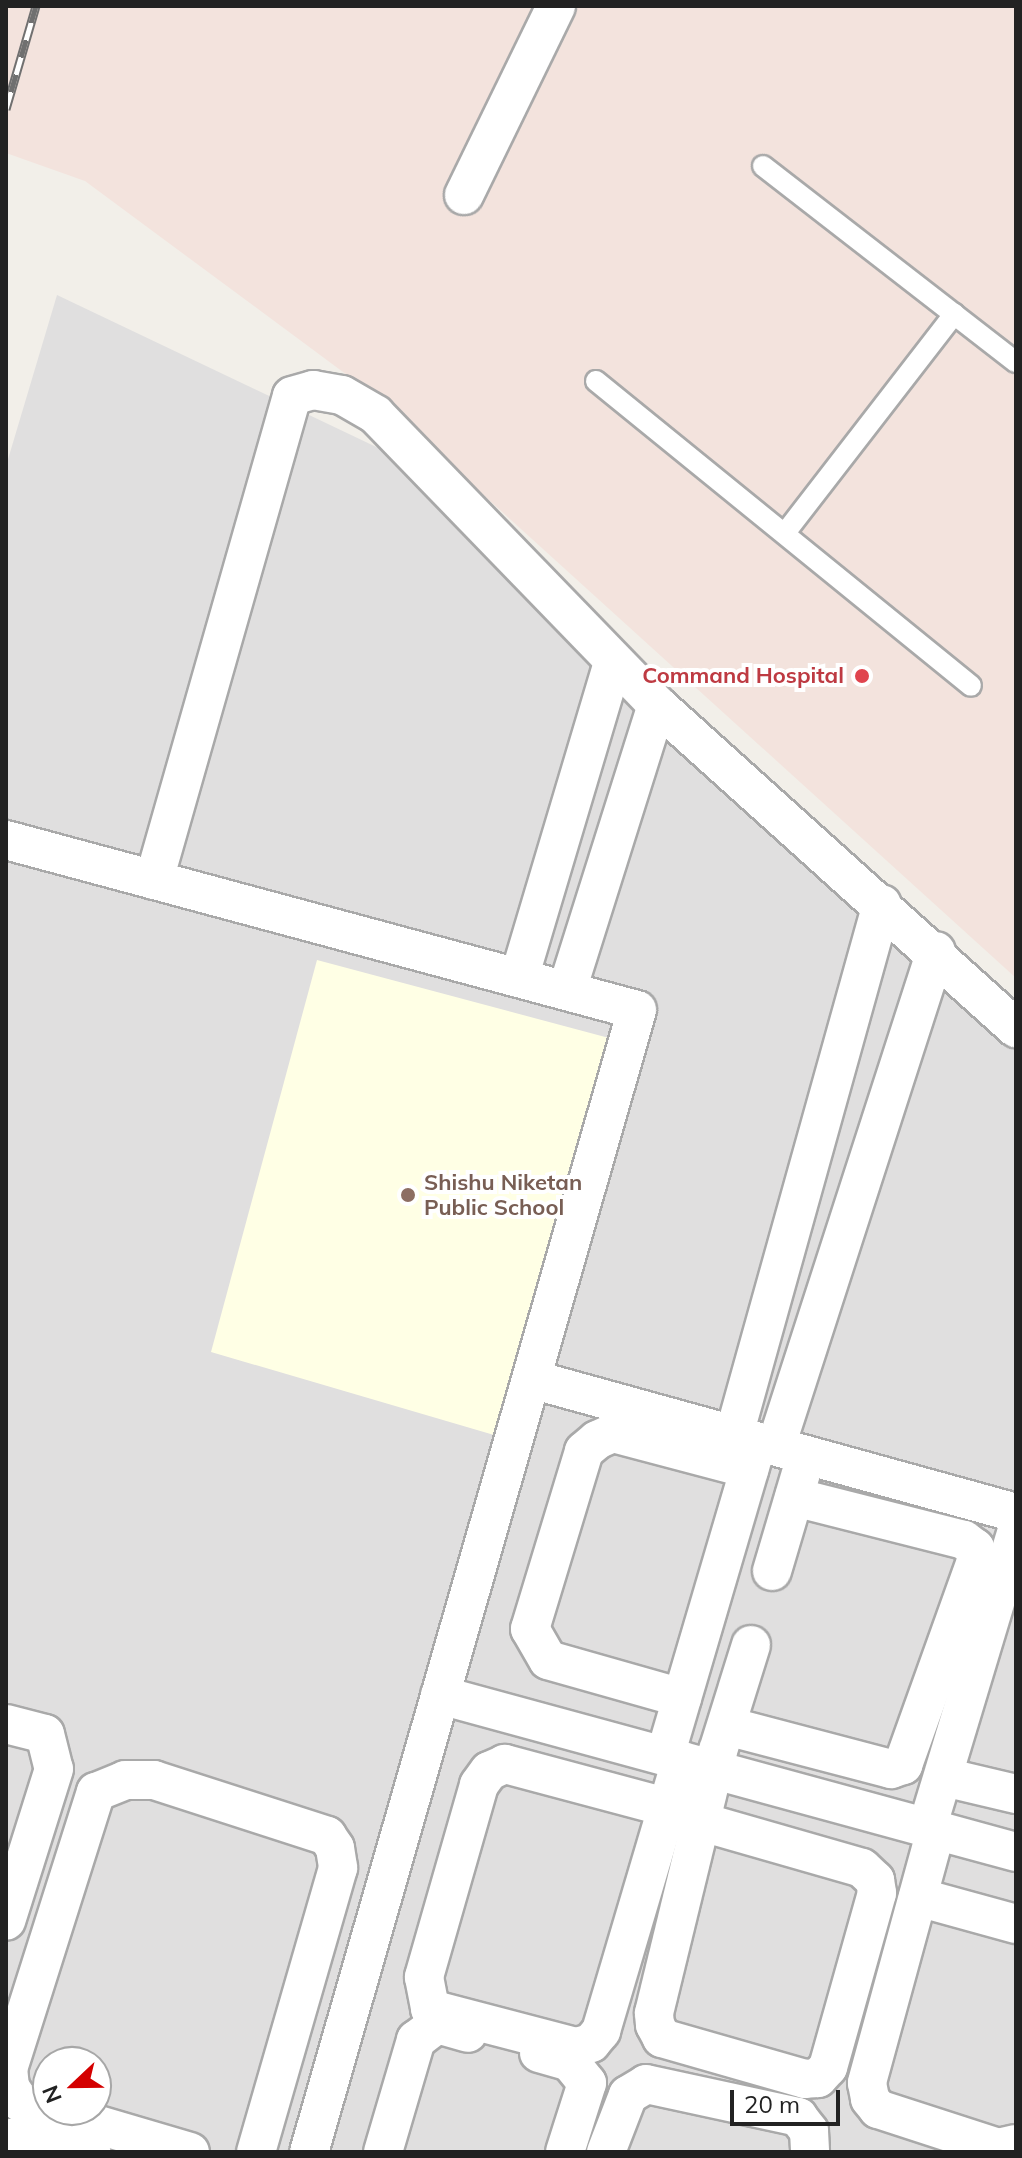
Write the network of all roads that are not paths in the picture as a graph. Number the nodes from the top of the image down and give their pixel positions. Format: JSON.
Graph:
{"nodes":[{"id":1,"x":556,"y":6,"type":"edge"},
{"id":2,"x":763,"y":166,"type":"dead end"},
{"id":3,"x":464,"y":195,"type":"dead end"},
{"id":4,"x":954,"y":314,"type":"junction"},
{"id":5,"x":1016,"y":362,"type":"edge"},
{"id":6,"x":596,"y":381,"type":"dead end"},
{"id":7,"x":785,"y":533,"type":"junction"},
{"id":8,"x":613,"y":662,"type":"junction"},
{"id":9,"x":971,"y":686,"type":"dead end"},
{"id":10,"x":657,"y":705,"type":"junction"},
{"id":11,"x":6,"y":840,"type":"edge"},
{"id":12,"x":154,"y":880,"type":"junction"},
{"id":13,"x":882,"y":904,"type":"junction"},
{"id":14,"x":936,"y":951,"type":"junction"},
{"id":15,"x":519,"y":978,"type":"junction"},
{"id":16,"x":567,"y":990,"type":"junction"},
{"id":17,"x":1016,"y":1028,"type":"edge"},
{"id":18,"x":531,"y":1379,"type":"junction"},
{"id":19,"x":765,"y":1450,"type":"junction"},
{"id":20,"x":794,"y":1497,"type":"junction"},
{"id":21,"x":1016,"y":1533,"type":"edge"},
{"id":22,"x":772,"y":1571,"type":"dead end"},
{"id":23,"x":751,"y":1645,"type":"dead end"},
{"id":24,"x":440,"y":1695,"type":"junction"},
{"id":25,"x":682,"y":1698,"type":"junction"},
{"id":26,"x":6,"y":1724,"type":"edge"},
{"id":27,"x":727,"y":1726,"type":"junction"},
{"id":28,"x":687,"y":1762,"type":"junction"},
{"id":29,"x":944,"y":1777,"type":"junction"},
{"id":30,"x":1016,"y":1794,"type":"edge"},
{"id":31,"x":666,"y":1807,"type":"junction"},
{"id":32,"x":702,"y":1822,"type":"junction"},
{"id":33,"x":932,"y":1829,"type":"junction"},
{"id":34,"x":1016,"y":1852,"type":"edge"},
{"id":35,"x":918,"y":1897,"type":"junction"},
{"id":36,"x":6,"y":1921,"type":"edge"},
{"id":37,"x":1016,"y":1924,"type":"edge"},
{"id":38,"x":6,"y":2139,"type":"edge"},
{"id":39,"x":1016,"y":2144,"type":"edge"},
{"id":40,"x":91,"y":2152,"type":"edge"},
{"id":41,"x":190,"y":2152,"type":"edge"},
{"id":42,"x":256,"y":2152,"type":"edge"},
{"id":43,"x":309,"y":2152,"type":"edge"},
{"id":44,"x":383,"y":2152,"type":"edge"},
{"id":45,"x":565,"y":2152,"type":"edge"},
{"id":46,"x":606,"y":2152,"type":"edge"},
{"id":47,"x":810,"y":2152,"type":"edge"}],
"edges":[{"from":1,"to":3,"type":"street"},
{"from":2,"to":4,"type":"lane"},
{"from":4,"to":5,"type":"lane"},
{"from":4,"to":7,"type":"lane"},
{"from":6,"to":7,"type":"lane"},
{"from":7,"to":9,"type":"lane"},
{"from":8,"to":10,"type":"street"},
{"from":8,"to":12,"type":"street"},
{"from":8,"to":15,"type":"street"},
{"from":10,"to":13,"type":"street"},
{"from":10,"to":16,"type":"street"},
{"from":11,"to":12,"type":"street"},
{"from":12,"to":15,"type":"street"},
{"from":13,"to":14,"type":"street"},
{"from":13,"to":19,"type":"street"},
{"from":14,"to":17,"type":"street"},
{"from":14,"to":19,"type":"street"},
{"from":15,"to":16,"type":"street"},
{"from":16,"to":18,"type":"street"},
{"from":18,"to":19,"type":"street"},
{"from":18,"to":24,"type":"street"},
{"from":19,"to":20,"type":"street"},
{"from":19,"to":21,"type":"street"},
{"from":19,"to":25,"type":"street"},
{"from":19,"to":25,"type":"street"},
{"from":20,"to":22,"type":"street"},
{"from":20,"to":27,"type":"street"},
{"from":21,"to":29,"type":"street"},
{"from":23,"to":27,"type":"street"},
{"from":24,"to":28,"type":"street"},
{"from":24,"to":43,"type":"street"},
{"from":25,"to":28,"type":"street"},
{"from":26,"to":36,"type":"street"},
{"from":27,"to":28,"type":"street"},
{"from":28,"to":31,"type":"street"},
{"from":28,"to":32,"type":"street"},
{"from":28,"to":33,"type":"street"},
{"from":29,"to":30,"type":"street"},
{"from":29,"to":33,"type":"street"},
{"from":31,"to":31,"type":"street"},
{"from":32,"to":32,"type":"street"},
{"from":33,"to":34,"type":"street"},
{"from":33,"to":35,"type":"street"},
{"from":35,"to":37,"type":"street"},
{"from":35,"to":39,"type":"street"},
{"from":38,"to":40,"type":"street"},
{"from":41,"to":42,"type":"street"},
{"from":44,"to":45,"type":"street"},
{"from":46,"to":47,"type":"street"}]}
